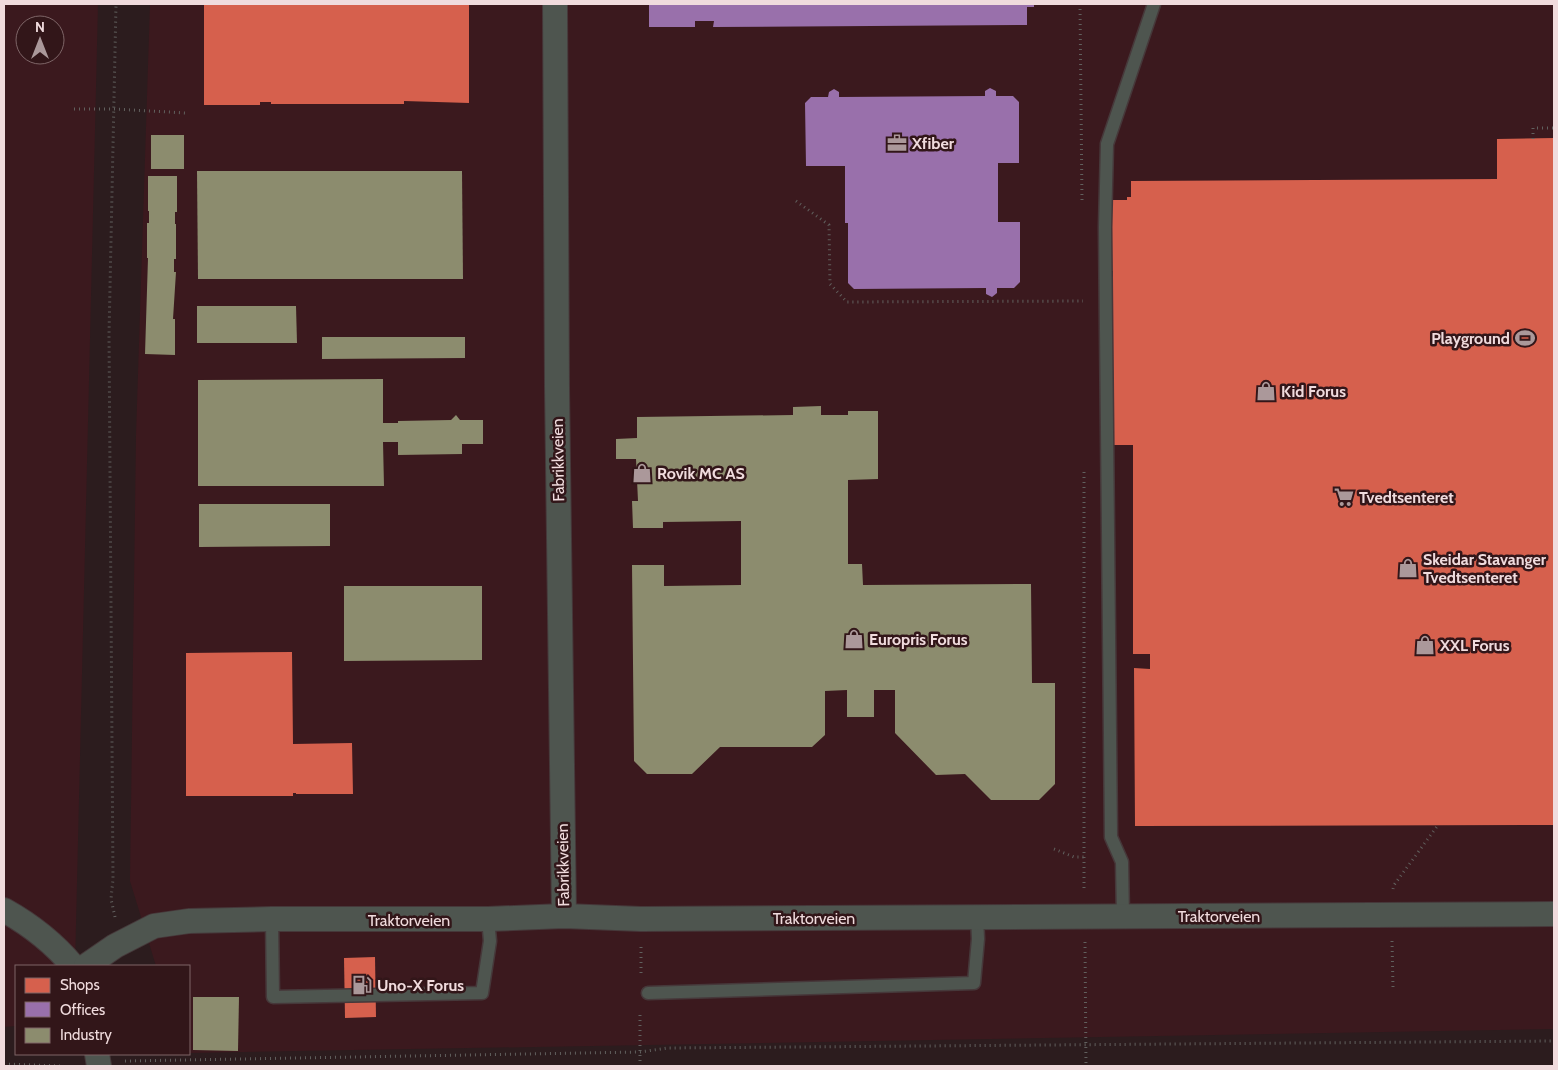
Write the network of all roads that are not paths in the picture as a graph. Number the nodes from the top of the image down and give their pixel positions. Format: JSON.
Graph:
{"nodes":[{"id":1,"x":555,"y":4,"type":"edge"},
{"id":2,"x":1154,"y":4,"type":"edge"},
{"id":3,"x":4,"y":910,"type":"edge"},
{"id":4,"x":1554,"y":914,"type":"edge"},
{"id":5,"x":564,"y":916,"type":"junction"},
{"id":6,"x":977,"y":916,"type":"junction"},
{"id":7,"x":1123,"y":916,"type":"junction"},
{"id":8,"x":272,"y":919,"type":"junction"},
{"id":9,"x":488,"y":919,"type":"junction"},
{"id":10,"x":72,"y":965,"type":"edge"},
{"id":11,"x":88,"y":965,"type":"edge"},
{"id":12,"x":648,"y":993,"type":"dead end"}],
"edges":[{"from":1,"to":5,"type":"street","name":"Fabrikkveien"},
{"from":2,"to":7,"type":"lane"},
{"from":3,"to":10,"type":"street"},
{"from":4,"to":7,"type":"street","name":"Traktorveien"},
{"from":5,"to":6,"type":"street","name":"Traktorveien"},
{"from":5,"to":9,"type":"street","name":"Traktorveien"},
{"from":6,"to":7,"type":"street","name":"Traktorveien"},
{"from":6,"to":12,"type":"lane"},
{"from":8,"to":9,"type":"street","name":"Traktorveien"},
{"from":8,"to":9,"type":"lane"},
{"from":8,"to":11,"type":"street","name":"Traktorveien"}]}
